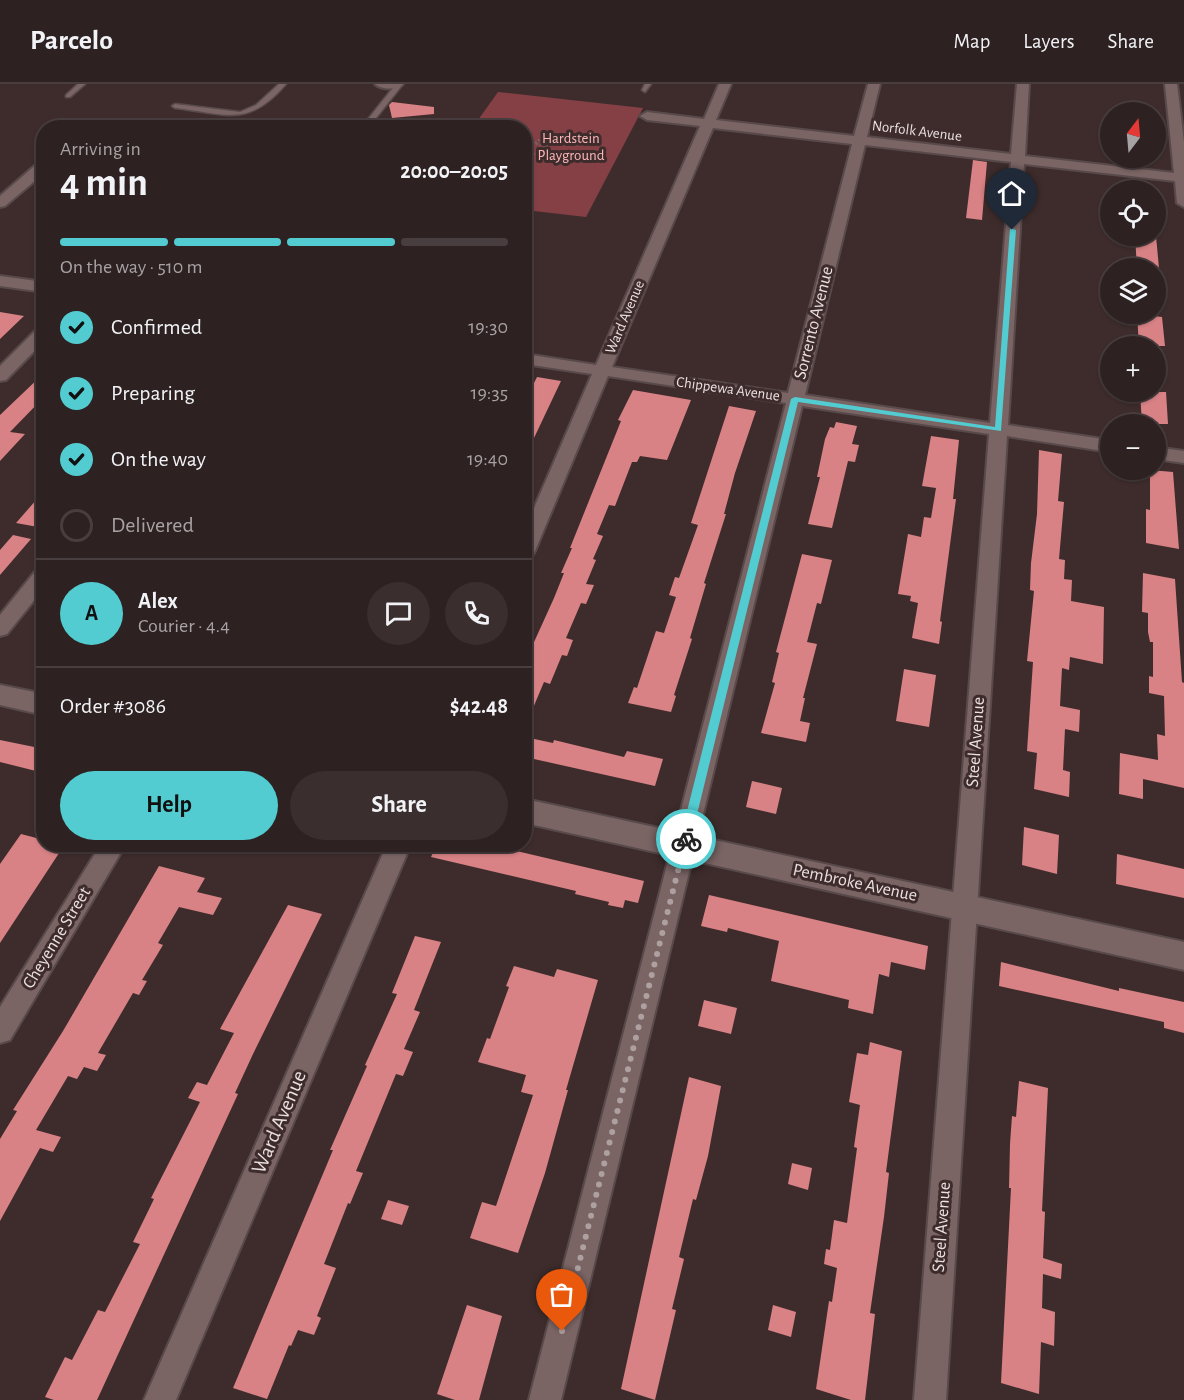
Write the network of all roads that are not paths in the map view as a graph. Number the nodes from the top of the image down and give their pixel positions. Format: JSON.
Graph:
{"nodes":[{"id":1,"x":82,"y":84,"type":"edge"},
{"id":2,"x":283,"y":84,"type":"edge"},
{"id":3,"x":381,"y":84,"type":"edge"},
{"id":4,"x":398,"y":84,"type":"edge"},
{"id":5,"x":725,"y":84,"type":"edge"},
{"id":6,"x":874,"y":84,"type":"edge"},
{"id":7,"x":1023,"y":84,"type":"edge"},
{"id":8,"x":1171,"y":84,"type":"edge"},
{"id":9,"x":68,"y":96,"type":"dead end"},
{"id":10,"x":175,"y":106,"type":"dead end"},
{"id":11,"x":646,"y":117,"type":"dead end"},
{"id":12,"x":370,"y":120,"type":"edge"},
{"id":13,"x":708,"y":123,"type":"junction"},
{"id":14,"x":860,"y":141,"type":"junction"},
{"id":15,"x":1017,"y":159,"type":"junction"},
{"id":16,"x":36,"y":172,"type":"edge"},
{"id":17,"x":1183,"y":178,"type":"edge"},
{"id":18,"x":0,"y":203,"type":"edge"},
{"id":19,"x":1184,"y":203,"type":"edge"},
{"id":20,"x":0,"y":281,"type":"edge"},
{"id":21,"x":36,"y":286,"type":"edge"},
{"id":22,"x":36,"y":339,"type":"edge"},
{"id":23,"x":532,"y":360,"type":"edge"},
{"id":24,"x":602,"y":370,"type":"junction"},
{"id":25,"x":0,"y":376,"type":"edge"},
{"id":26,"x":795,"y":399,"type":"junction"},
{"id":27,"x":998,"y":429,"type":"junction"},
{"id":28,"x":1100,"y":444,"type":"edge"},
{"id":29,"x":1166,"y":455,"type":"edge"},
{"id":30,"x":1184,"y":457,"type":"edge"},
{"id":31,"x":532,"y":535,"type":"edge"},
{"id":32,"x":36,"y":584,"type":"edge"},
{"id":33,"x":0,"y":629,"type":"edge"},
{"id":34,"x":0,"y":695,"type":"edge"},
{"id":35,"x":36,"y":703,"type":"edge"},
{"id":36,"x":532,"y":813,"type":"edge"},
{"id":37,"x":684,"y":846,"type":"junction"},
{"id":38,"x":109,"y":852,"type":"edge"},
{"id":39,"x":396,"y":852,"type":"edge"},
{"id":40,"x":965,"y":906,"type":"junction"},
{"id":41,"x":1184,"y":956,"type":"edge"},
{"id":42,"x":0,"y":1031,"type":"edge"},
{"id":43,"x":160,"y":1400,"type":"edge"},
{"id":44,"x":545,"y":1400,"type":"edge"},
{"id":45,"x":930,"y":1400,"type":"edge"}],
"edges":[{"from":1,"to":9,"type":"lane"},
{"from":2,"to":10,"type":"lane"},
{"from":3,"to":4,"type":"street"},
{"from":4,"to":12,"type":"lane"},
{"from":5,"to":13,"type":"street","name":"Ward Avenue"},
{"from":6,"to":14,"type":"street","name":"Sorrento Avenue"},
{"from":7,"to":15,"type":"street","name":"Steel Avenue"},
{"from":8,"to":17,"type":"street"},
{"from":11,"to":13,"type":"street","name":"Norfolk Avenue"},
{"from":13,"to":14,"type":"street","name":"Norfolk Avenue"},
{"from":13,"to":24,"type":"street","name":"Ward Avenue"},
{"from":14,"to":15,"type":"street","name":"Norfolk Avenue"},
{"from":14,"to":26,"type":"street","name":"Sorrento Avenue"},
{"from":15,"to":17,"type":"street","name":"Norfolk Avenue"},
{"from":15,"to":27,"type":"street","name":"Steel Avenue"},
{"from":16,"to":18,"type":"street"},
{"from":17,"to":19,"type":"street"},
{"from":20,"to":21,"type":"street"},
{"from":22,"to":25,"type":"street"},
{"from":23,"to":24,"type":"street","name":"Chippewa Avenue"},
{"from":24,"to":26,"type":"street","name":"Chippewa Avenue"},
{"from":24,"to":31,"type":"street","name":"Ward Avenue"},
{"from":26,"to":27,"type":"street","name":"Chippewa Avenue"},
{"from":26,"to":37,"type":"street","name":"Sorrento Avenue"},
{"from":27,"to":28,"type":"street","name":"Chippewa Avenue"},
{"from":27,"to":40,"type":"street","name":"Steel Avenue"},
{"from":29,"to":30,"type":"street"},
{"from":32,"to":33,"type":"street"},
{"from":34,"to":35,"type":"street"},
{"from":36,"to":37,"type":"street","name":"Pembroke Avenue"},
{"from":37,"to":40,"type":"street","name":"Pembroke Avenue"},
{"from":37,"to":44,"type":"street","name":"Sorrento Avenue"},
{"from":38,"to":42,"type":"street","name":"Cheyenne Street"},
{"from":39,"to":43,"type":"street","name":"Ward Avenue"},
{"from":40,"to":41,"type":"street","name":"Pembroke Avenue"},
{"from":40,"to":45,"type":"street","name":"Steel Avenue"}]}
